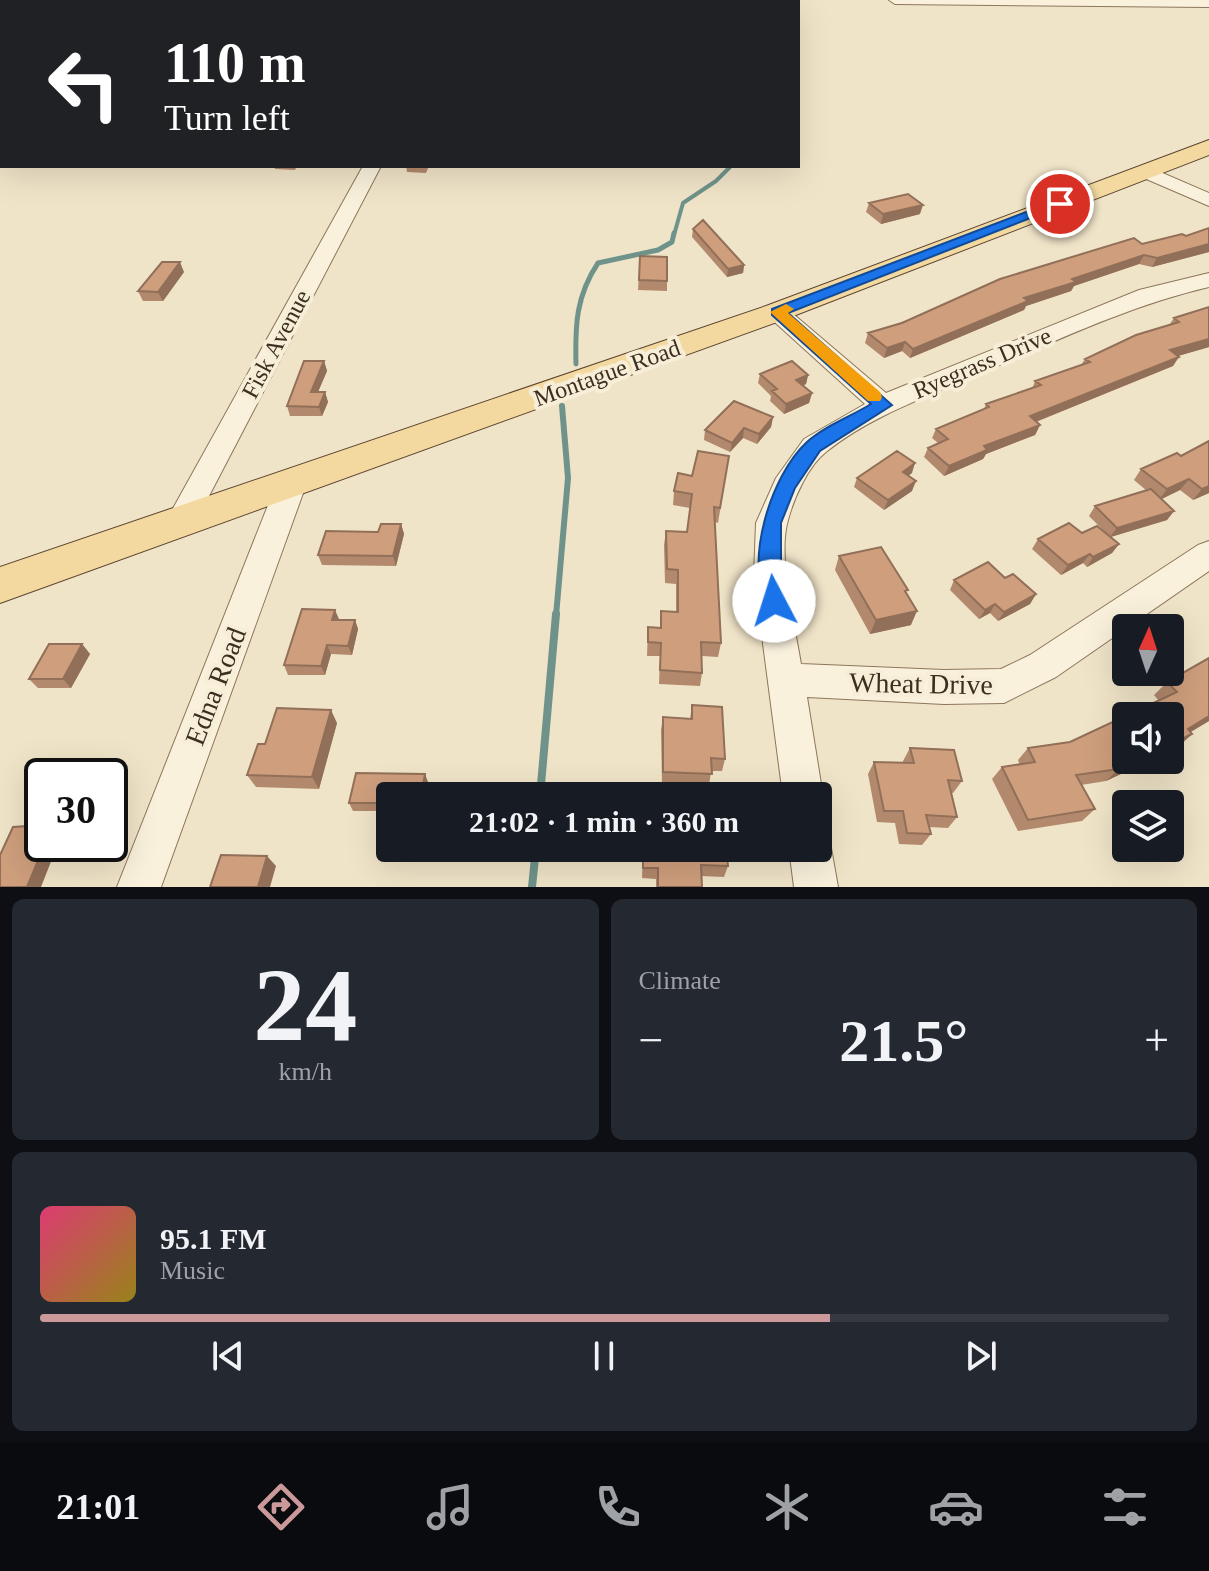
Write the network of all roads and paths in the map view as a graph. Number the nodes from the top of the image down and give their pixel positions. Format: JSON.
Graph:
{"nodes":[{"id":1,"x":895,"y":0,"type":"edge"},
{"id":2,"x":1209,"y":3,"type":"edge"},
{"id":3,"x":1209,"y":147,"type":"edge"},
{"id":4,"x":371,"y":168,"type":"edge"},
{"id":5,"x":1144,"y":171,"type":"junction"},
{"id":6,"x":1209,"y":200,"type":"edge"},
{"id":7,"x":1209,"y":280,"type":"edge"},
{"id":8,"x":777,"y":312,"type":"junction"},
{"id":9,"x":883,"y":405,"type":"junction"},
{"id":10,"x":291,"y":485,"type":"junction"},
{"id":11,"x":181,"y":521,"type":"junction"},
{"id":12,"x":1209,"y":554,"type":"edge"},
{"id":13,"x":0,"y":585,"type":"edge"},
{"id":14,"x":786,"y":680,"type":"junction"},
{"id":15,"x":801,"y":782,"type":"edge"},
{"id":16,"x":812,"y":862,"type":"edge"},
{"id":17,"x":139,"y":887,"type":"edge"},
{"id":18,"x":816,"y":887,"type":"edge"}],
"edges":[{"from":1,"to":2,"type":"street"},
{"from":3,"to":5,"type":"main road","name":"Montague Road"},
{"from":4,"to":11,"type":"street","name":"Fisk Avenue"},
{"from":5,"to":6,"type":"street"},
{"from":5,"to":8,"type":"main road","name":"Montague Road"},
{"from":7,"to":9,"type":"street","name":"Ryegrass Drive"},
{"from":8,"to":9,"type":"street"},
{"from":8,"to":10,"type":"main road","name":"Montague Road"},
{"from":9,"to":14,"type":"street","name":"Ryegrass Drive"},
{"from":10,"to":11,"type":"main road","name":"Montague Road"},
{"from":10,"to":17,"type":"street","name":"Edna Road"},
{"from":11,"to":13,"type":"main road","name":"Montague Road"},
{"from":12,"to":14,"type":"street","name":"Wheat Drive"},
{"from":14,"to":15,"type":"street","name":"Ryegrass Drive"},
{"from":16,"to":18,"type":"street"}]}
